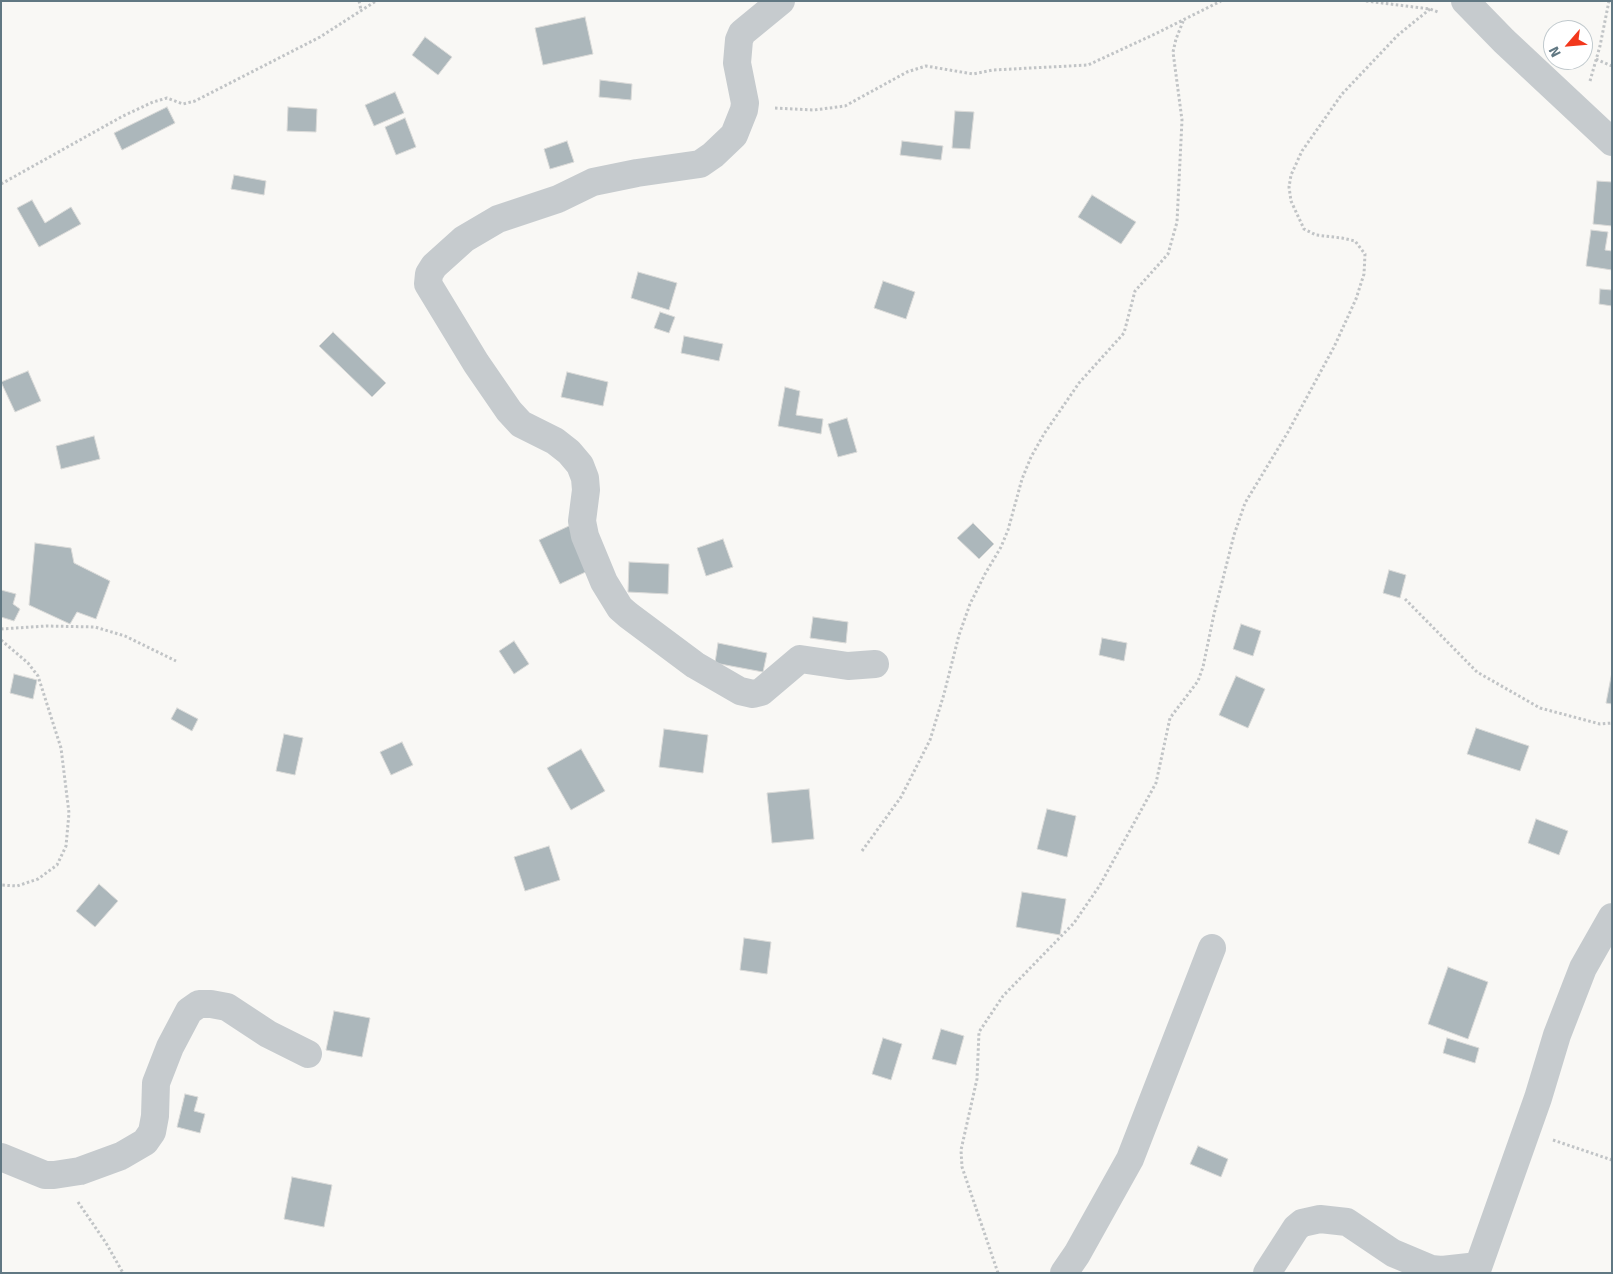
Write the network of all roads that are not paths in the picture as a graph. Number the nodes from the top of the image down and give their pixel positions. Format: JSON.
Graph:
{"nodes":[{"id":1,"x":781,"y":1,"type":"edge"},
{"id":2,"x":1465,"y":1,"type":"edge"},
{"id":3,"x":1612,"y":142,"type":"edge"},
{"id":4,"x":875,"y":664,"type":"dead end"},
{"id":5,"x":1612,"y":917,"type":"edge"},
{"id":6,"x":1212,"y":948,"type":"dead end"},
{"id":7,"x":308,"y":1054,"type":"dead end"},
{"id":8,"x":1,"y":1157,"type":"edge"},
{"id":9,"x":1477,"y":1270,"type":"edge"},
{"id":10,"x":1064,"y":1273,"type":"edge"},
{"id":11,"x":1267,"y":1273,"type":"edge"}],
"edges":[{"from":1,"to":4,"type":"street"},
{"from":2,"to":3,"type":"street"},
{"from":5,"to":9,"type":"street"},
{"from":6,"to":10,"type":"street"},
{"from":7,"to":8,"type":"street"},
{"from":9,"to":11,"type":"street"}]}
